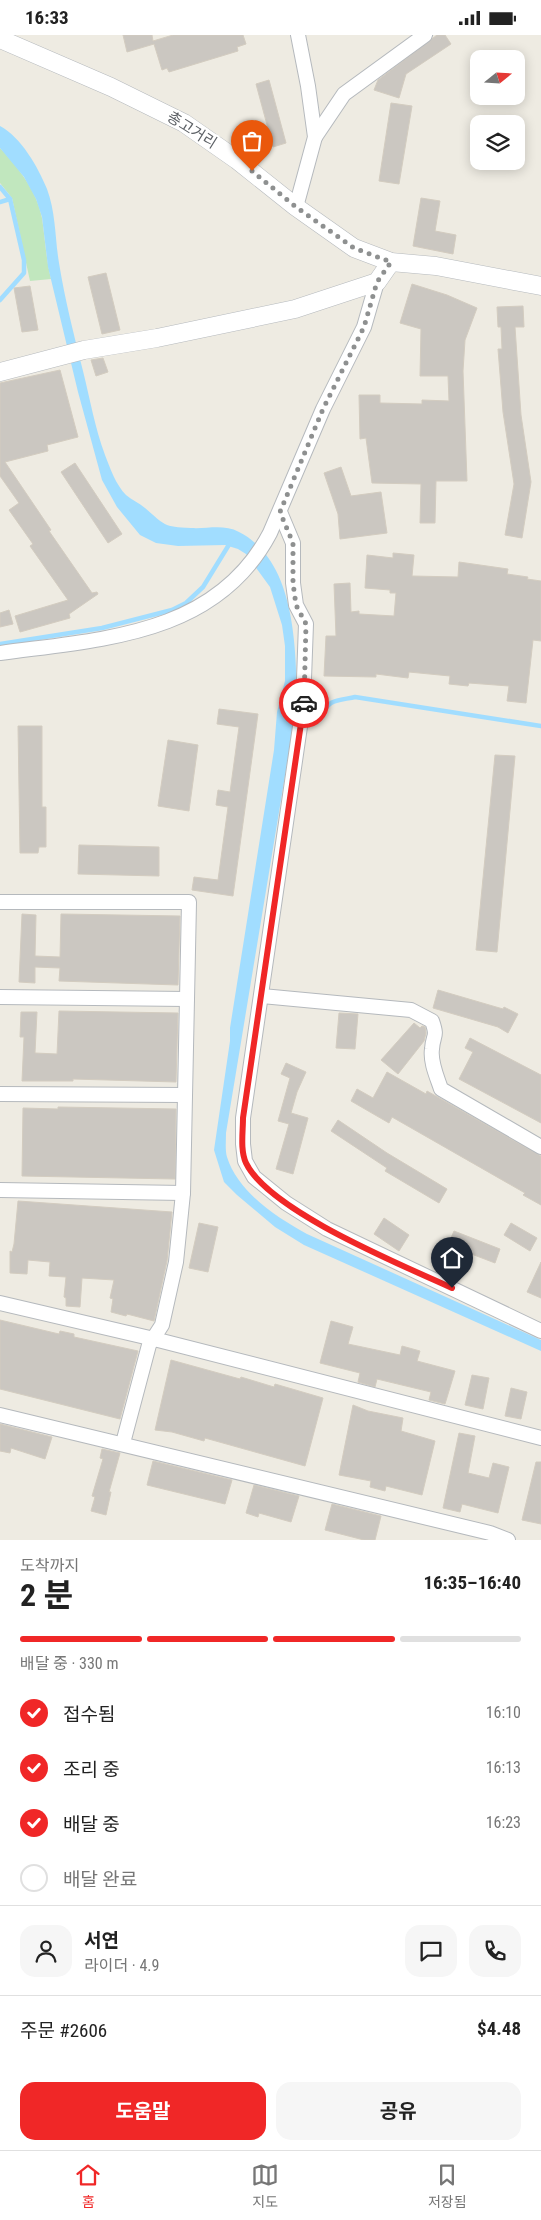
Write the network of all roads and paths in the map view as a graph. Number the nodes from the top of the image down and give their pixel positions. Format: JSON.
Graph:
{"nodes":[{"id":1,"x":298,"y":35,"type":"edge"},
{"id":2,"x":425,"y":35,"type":"edge"},
{"id":3,"x":0,"y":39,"type":"edge"},
{"id":4,"x":315,"y":137,"type":"junction"},
{"id":5,"x":296,"y":207,"type":"junction"},
{"id":6,"x":391,"y":262,"type":"junction"},
{"id":7,"x":377,"y":282,"type":"junction"},
{"id":8,"x":541,"y":286,"type":"edge"},
{"id":9,"x":0,"y":372,"type":"edge"},
{"id":10,"x":280,"y":512,"type":"junction"},
{"id":11,"x":0,"y":653,"type":"edge"},
{"id":12,"x":0,"y":902,"type":"edge"},
{"id":13,"x":262,"y":996,"type":"junction"},
{"id":14,"x":0,"y":997,"type":"edge"},
{"id":15,"x":187,"y":999,"type":"junction"},
{"id":16,"x":0,"y":1095,"type":"edge"},
{"id":17,"x":185,"y":1095,"type":"junction"},
{"id":18,"x":541,"y":1147,"type":"edge"},
{"id":19,"x":0,"y":1190,"type":"edge"},
{"id":20,"x":184,"y":1193,"type":"junction"},
{"id":21,"x":0,"y":1303,"type":"edge"},
{"id":22,"x":541,"y":1331,"type":"edge"},
{"id":23,"x":154,"y":1339,"type":"junction"},
{"id":24,"x":0,"y":1415,"type":"edge"},
{"id":25,"x":541,"y":1438,"type":"edge"},
{"id":26,"x":123,"y":1443,"type":"junction"},
{"id":27,"x":508,"y":1540,"type":"edge"}],
"edges":[{"from":1,"to":4,"type":"street"},
{"from":2,"to":4,"type":"street"},
{"from":3,"to":5,"type":"street","name":"총고거리"},
{"from":4,"to":5,"type":"street"},
{"from":5,"to":6,"type":"street","name":"총고거리"},
{"from":6,"to":7,"type":"street"},
{"from":6,"to":8,"type":"street","name":"총고거리"},
{"from":7,"to":9,"type":"street"},
{"from":7,"to":10,"type":"street"},
{"from":10,"to":11,"type":"street"},
{"from":10,"to":13,"type":"street"},
{"from":12,"to":15,"type":"street"},
{"from":13,"to":18,"type":"street"},
{"from":13,"to":22,"type":"street"},
{"from":14,"to":15,"type":"street"},
{"from":15,"to":17,"type":"street"},
{"from":16,"to":17,"type":"street"},
{"from":17,"to":20,"type":"street"},
{"from":19,"to":20,"type":"street"},
{"from":20,"to":23,"type":"street"},
{"from":21,"to":23,"type":"street"},
{"from":23,"to":25,"type":"street"},
{"from":23,"to":26,"type":"street"},
{"from":24,"to":26,"type":"street"},
{"from":26,"to":27,"type":"street"}]}
